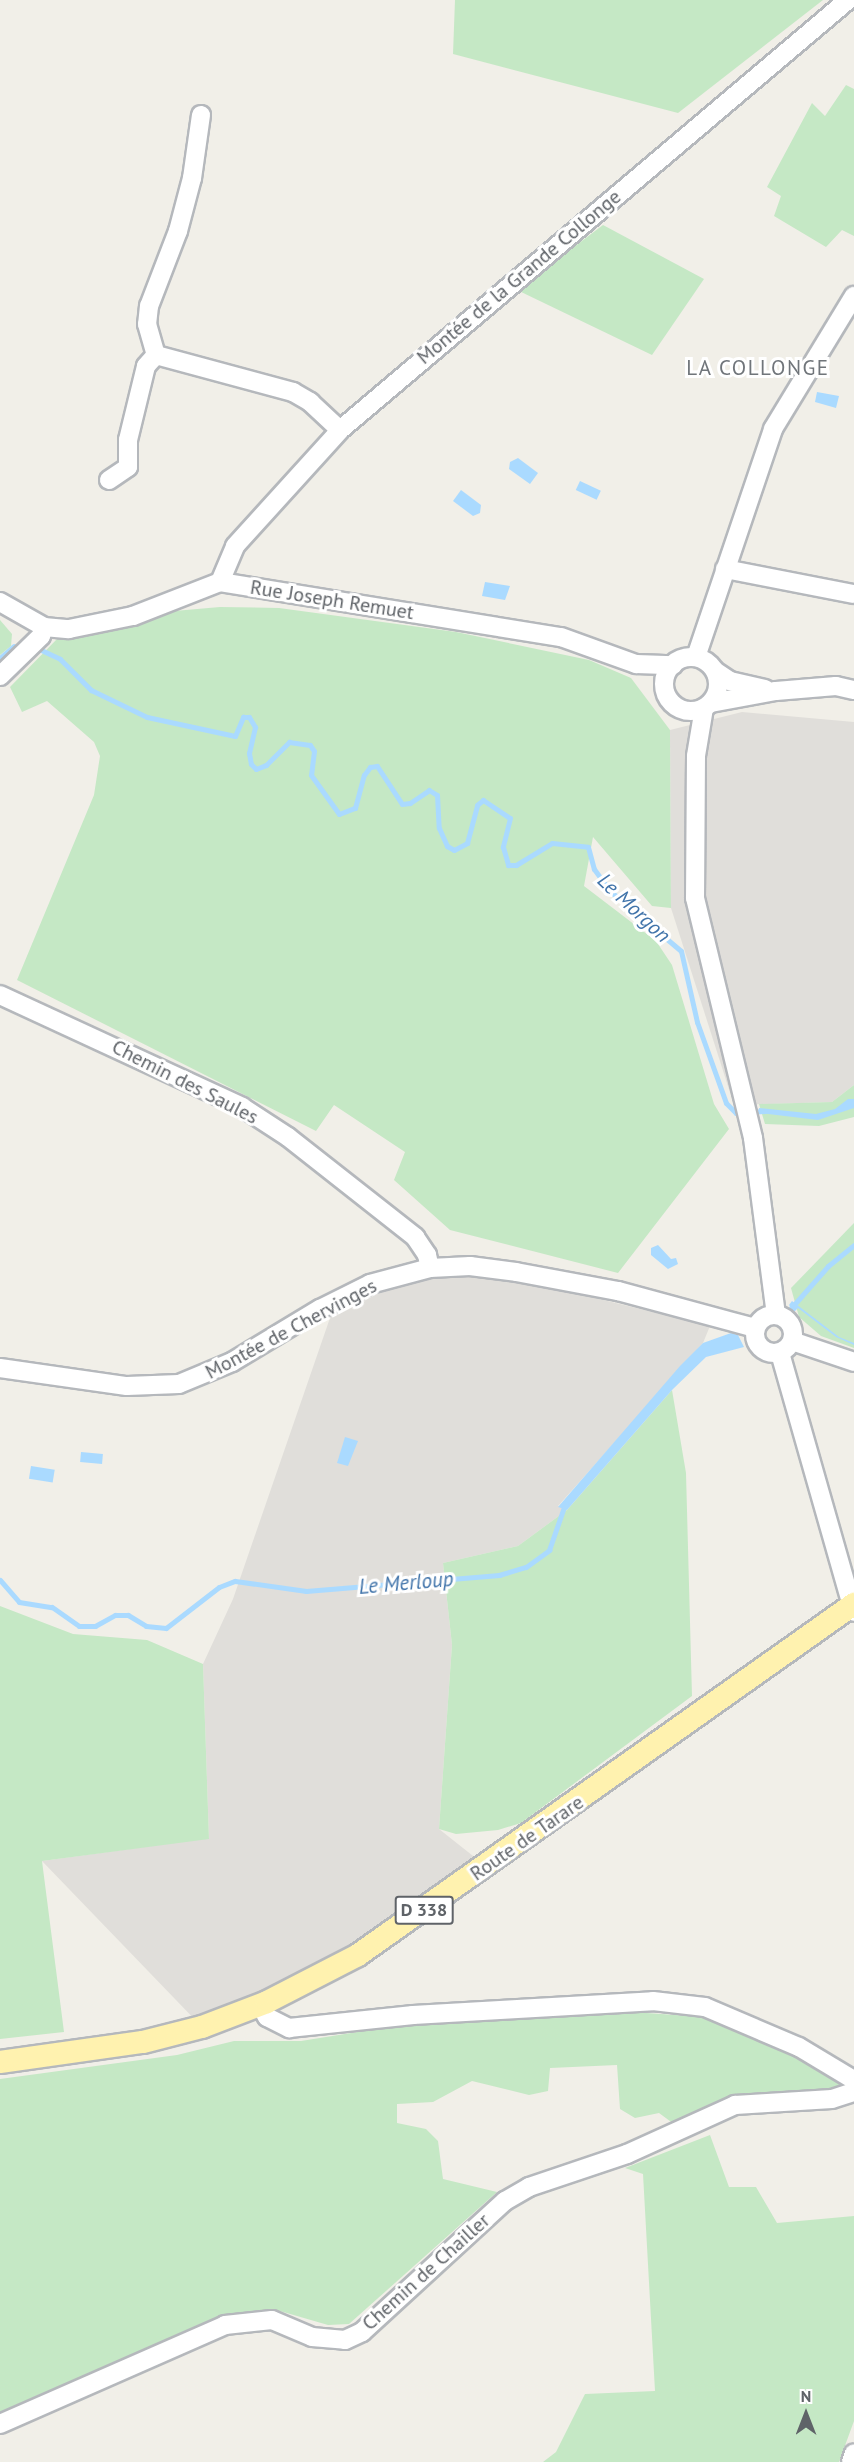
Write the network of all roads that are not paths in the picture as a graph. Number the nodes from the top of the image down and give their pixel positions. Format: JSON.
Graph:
{"nodes":[{"id":1,"x":848,"y":0,"type":"edge"},
{"id":2,"x":201,"y":115,"type":"dead end"},
{"id":3,"x":854,"y":296,"type":"edge"},
{"id":4,"x":156,"y":355,"type":"junction"},
{"id":5,"x":340,"y":430,"type":"junction"},
{"id":6,"x":110,"y":480,"type":"dead end"},
{"id":7,"x":725,"y":568,"type":"junction"},
{"id":8,"x":220,"y":582,"type":"junction"},
{"id":9,"x":854,"y":594,"type":"edge"},
{"id":10,"x":0,"y":602,"type":"edge"},
{"id":11,"x":44,"y":627,"type":"junction"},
{"id":12,"x":696,"y":657,"type":"junction"},
{"id":13,"x":636,"y":664,"type":"junction"},
{"id":14,"x":673,"y":665,"type":"junction"},
{"id":15,"x":715,"y":671,"type":"junction"},
{"id":16,"x":0,"y":676,"type":"edge"},
{"id":17,"x":854,"y":690,"type":"edge"},
{"id":18,"x":776,"y":691,"type":"junction"},
{"id":19,"x":667,"y":696,"type":"junction"},
{"id":20,"x":708,"y":706,"type":"junction"},
{"id":21,"x":696,"y":756,"type":"junction"},
{"id":22,"x":0,"y":995,"type":"edge"},
{"id":23,"x":430,"y":1268,"type":"junction"},
{"id":24,"x":776,"y":1315,"type":"junction"},
{"id":25,"x":755,"y":1328,"type":"junction"},
{"id":26,"x":786,"y":1347,"type":"junction"},
{"id":27,"x":854,"y":1362,"type":"edge"},
{"id":28,"x":0,"y":1368,"type":"edge"},
{"id":29,"x":853,"y":1608,"type":"edge"},
{"id":30,"x":260,"y":2005,"type":"junction"},
{"id":31,"x":0,"y":2062,"type":"edge"},
{"id":32,"x":854,"y":2080,"type":"edge"},
{"id":33,"x":854,"y":2092,"type":"edge"},
{"id":34,"x":0,"y":2424,"type":"edge"},
{"id":35,"x":854,"y":2453,"type":"edge"},
{"id":36,"x":851,"y":2462,"type":"edge"}],
"edges":[{"from":1,"to":5,"type":"street","name":"Montée de la Grande Collonge"},
{"from":2,"to":4,"type":"street"},
{"from":3,"to":7,"type":"street"},
{"from":4,"to":5,"type":"street"},
{"from":4,"to":6,"type":"street"},
{"from":5,"to":8,"type":"street","name":"Montée de la Grande Collonge"},
{"from":7,"to":9,"type":"street"},
{"from":7,"to":12,"type":"street"},
{"from":8,"to":11,"type":"street"},
{"from":8,"to":13,"type":"street","name":"Rue Joseph Remuet"},
{"from":10,"to":11,"type":"street"},
{"from":11,"to":16,"type":"street"},
{"from":12,"to":14,"type":"street"},
{"from":12,"to":15,"type":"street"},
{"from":13,"to":14,"type":"street","name":"Rue Joseph Remuet"},
{"from":13,"to":19,"type":"street"},
{"from":14,"to":19,"type":"street"},
{"from":15,"to":18,"type":"street"},
{"from":15,"to":20,"type":"street"},
{"from":17,"to":18,"type":"street"},
{"from":18,"to":20,"type":"street"},
{"from":19,"to":20,"type":"street"},
{"from":19,"to":21,"type":"street"},
{"from":20,"to":21,"type":"street"},
{"from":21,"to":24,"type":"street"},
{"from":22,"to":23,"type":"street","name":"Chemin des Saules"},
{"from":23,"to":25,"type":"street","name":"Montée de Chervinges"},
{"from":23,"to":28,"type":"street","name":"Montée de Chervinges"},
{"from":24,"to":25,"type":"street"},
{"from":24,"to":26,"type":"street"},
{"from":25,"to":26,"type":"street"},
{"from":26,"to":27,"type":"street"},
{"from":26,"to":29,"type":"street"},
{"from":29,"to":30,"type":"main road","name":"Route de Tarare","number":"D 338"},
{"from":30,"to":31,"type":"main road","name":"Route de Tarare","number":"D 338"},
{"from":30,"to":32,"type":"street"},
{"from":33,"to":34,"type":"street","name":"Chemin de Chailler"},
{"from":35,"to":36,"type":"street"}]}
